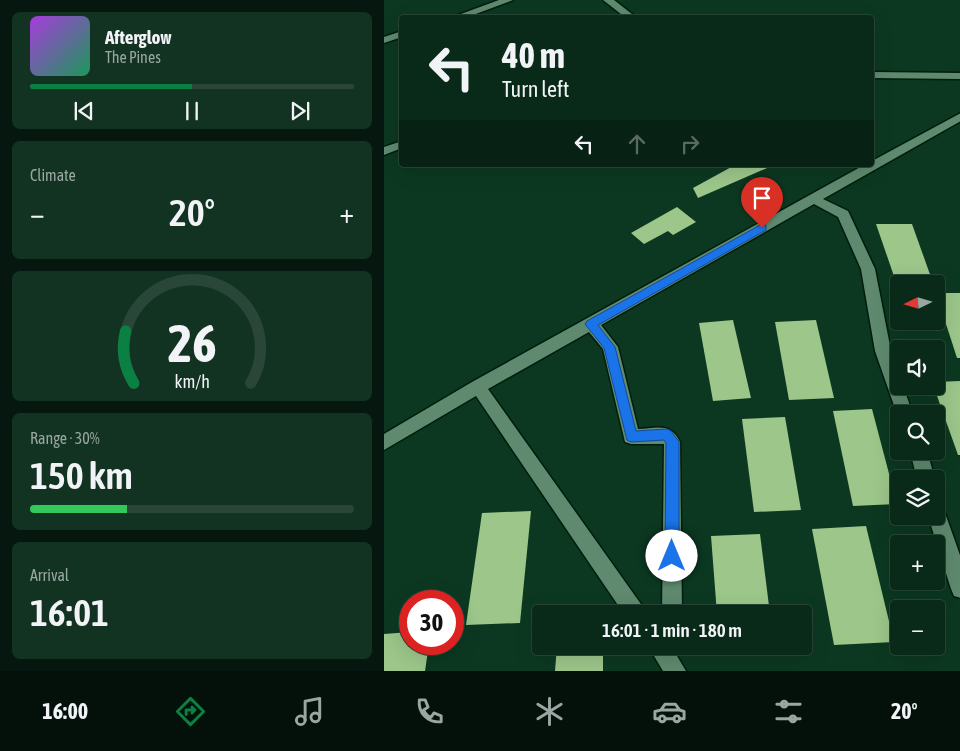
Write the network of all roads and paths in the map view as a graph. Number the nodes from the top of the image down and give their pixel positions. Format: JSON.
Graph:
{"nodes":[{"id":1,"x":508,"y":0,"type":"edge"},
{"id":2,"x":608,"y":0,"type":"edge"},
{"id":3,"x":463,"y":15,"type":"edge"},
{"id":4,"x":629,"y":15,"type":"edge"},
{"id":5,"x":399,"y":35,"type":"edge"},
{"id":6,"x":384,"y":40,"type":"edge"},
{"id":7,"x":874,"y":75,"type":"edge"},
{"id":8,"x":960,"y":76,"type":"edge"},
{"id":9,"x":960,"y":116,"type":"edge"},
{"id":10,"x":399,"y":145,"type":"edge"},
{"id":11,"x":384,"y":151,"type":"edge"},
{"id":12,"x":874,"y":165,"type":"edge"},
{"id":13,"x":870,"y":167,"type":"edge"},
{"id":14,"x":814,"y":199,"type":"junction"},
{"id":15,"x":591,"y":324,"type":"junction"},
{"id":16,"x":478,"y":387,"type":"junction"},
{"id":17,"x":902,"y":405,"type":"edge"},
{"id":18,"x":384,"y":442,"type":"edge"},
{"id":19,"x":940,"y":525,"type":"edge"},
{"id":20,"x":960,"y":589,"type":"edge"},
{"id":21,"x":630,"y":605,"type":"edge"},
{"id":22,"x":672,"y":605,"type":"edge"}],
"edges":[{"from":1,"to":3,"type":"street"},
{"from":2,"to":4,"type":"street"},
{"from":5,"to":6,"type":"street"},
{"from":7,"to":8,"type":"street"},
{"from":9,"to":12,"type":"street"},
{"from":10,"to":11,"type":"street"},
{"from":13,"to":14,"type":"street"},
{"from":14,"to":15,"type":"street"},
{"from":14,"to":17,"type":"street"},
{"from":15,"to":16,"type":"street"},
{"from":15,"to":22,"type":"street"},
{"from":16,"to":18,"type":"street"},
{"from":16,"to":21,"type":"street"},
{"from":19,"to":20,"type":"street"}]}
